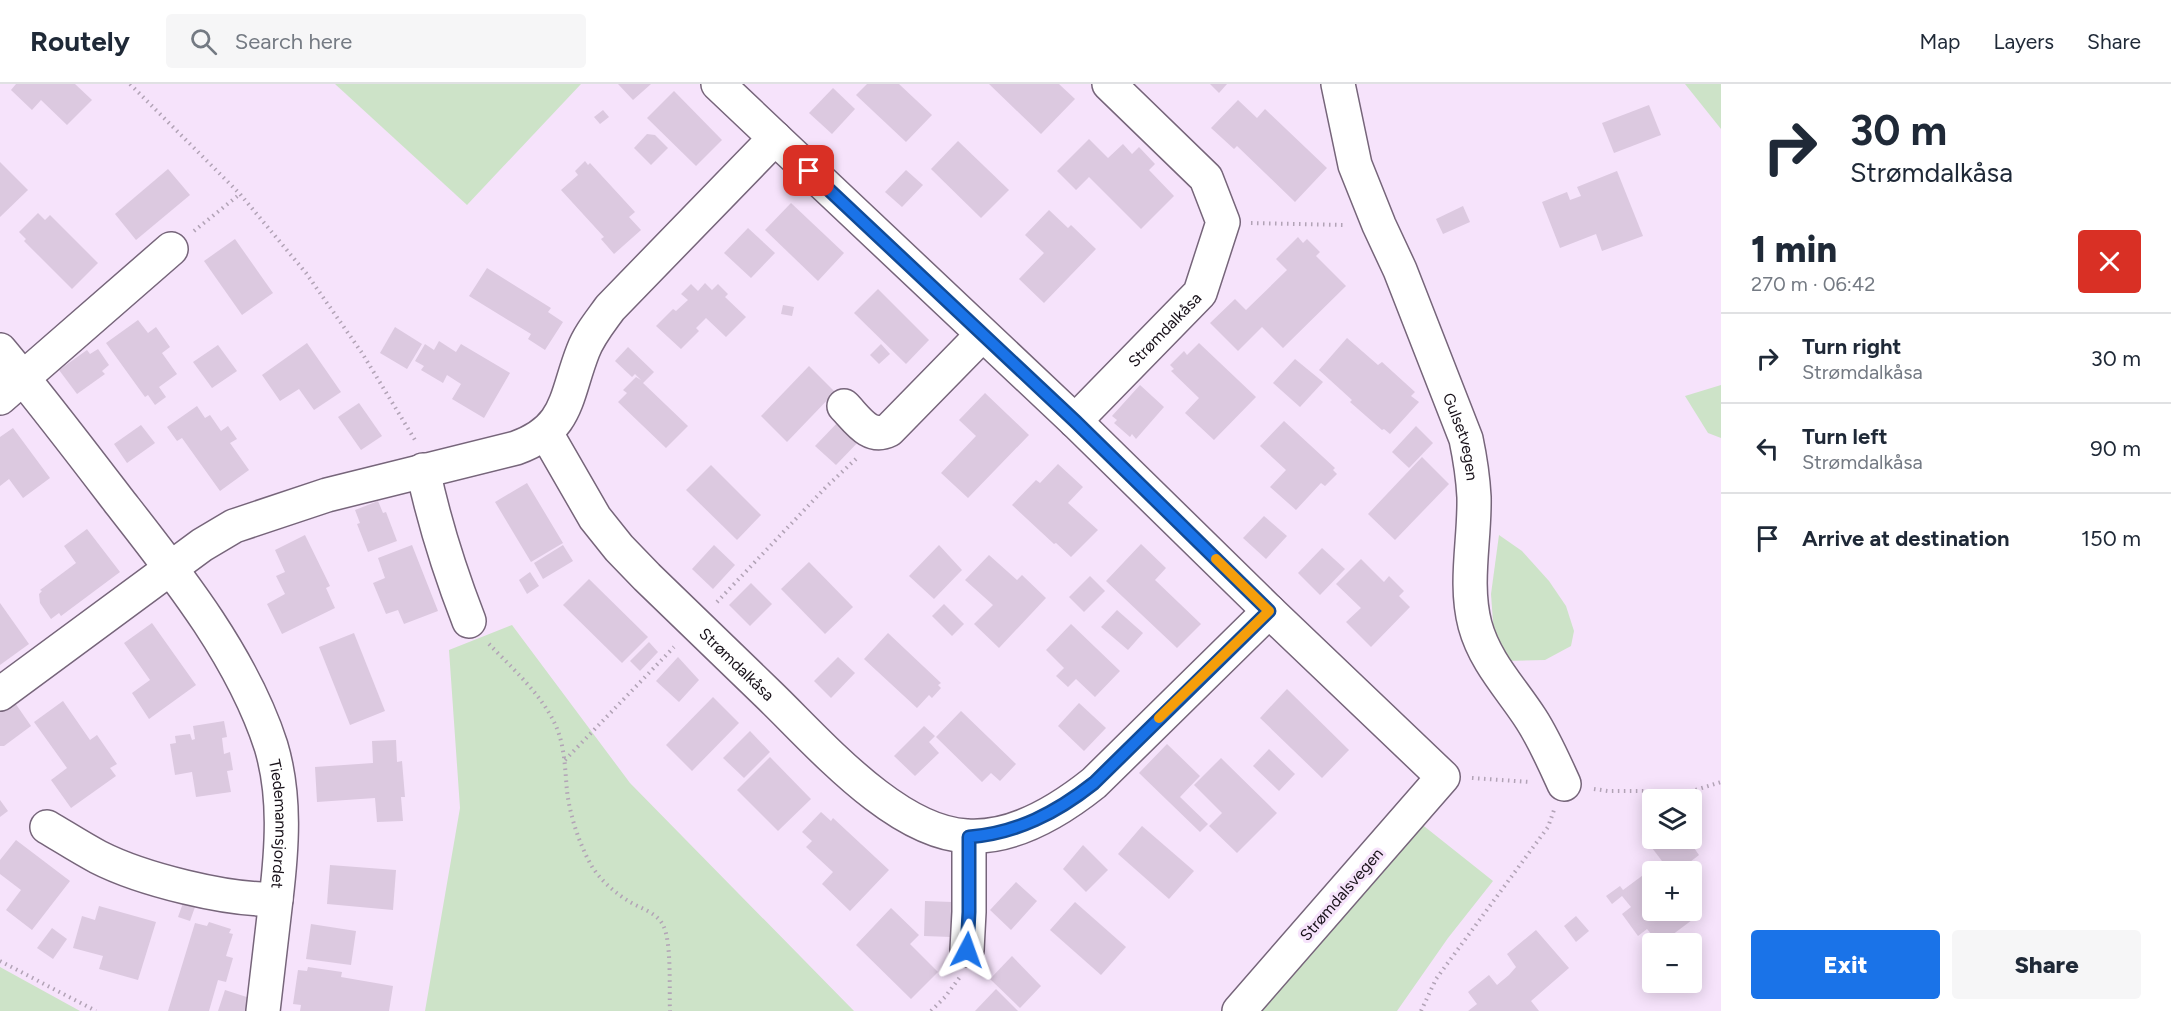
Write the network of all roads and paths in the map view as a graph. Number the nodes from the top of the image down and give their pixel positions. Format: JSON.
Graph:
{"nodes":[{"id":1,"x":130,"y":84,"type":"edge"},
{"id":2,"x":718,"y":84,"type":"edge"},
{"id":3,"x":1109,"y":84,"type":"edge"},
{"id":4,"x":1338,"y":84,"type":"edge"},
{"id":5,"x":775,"y":138,"type":"junction"},
{"id":6,"x":240,"y":194,"type":"junction"},
{"id":7,"x":1223,"y":222,"type":"junction"},
{"id":8,"x":1379,"y":225,"type":"junction"},
{"id":9,"x":171,"y":249,"type":"joint"},
{"id":10,"x":982,"y":335,"type":"junction"},
{"id":11,"x":0,"y":350,"type":"edge"},
{"id":12,"x":12,"y":388,"type":"edge"},
{"id":13,"x":844,"y":406,"type":"dead end"},
{"id":14,"x":1075,"y":421,"type":"junction"},
{"id":15,"x":546,"y":433,"type":"junction"},
{"id":16,"x":882,"y":434,"type":"junction"},
{"id":17,"x":423,"y":470,"type":"junction"},
{"id":18,"x":171,"y":568,"type":"junction"},
{"id":19,"x":1269,"y":611,"type":"junction"},
{"id":20,"x":469,"y":621,"type":"joint"},
{"id":21,"x":696,"y":624,"type":"junction"},
{"id":22,"x":0,"y":694,"type":"edge"},
{"id":23,"x":564,"y":760,"type":"junction"},
{"id":24,"x":1564,"y":784,"type":"joint"},
{"id":25,"x":47,"y":827,"type":"dead end"},
{"id":26,"x":969,"y":837,"type":"junction"},
{"id":27,"x":276,"y":899,"type":"junction"},
{"id":28,"x":967,"y":950,"type":"joint"},
{"id":29,"x":0,"y":961,"type":"edge"},
{"id":30,"x":96,"y":1011,"type":"edge"},
{"id":31,"x":263,"y":1011,"type":"edge"},
{"id":32,"x":670,"y":1011,"type":"edge"},
{"id":33,"x":931,"y":1011,"type":"edge"},
{"id":34,"x":1239,"y":1011,"type":"edge"},
{"id":35,"x":1421,"y":1011,"type":"edge"}],
"edges":[{"from":1,"to":6,"type":"path"},
{"from":2,"to":5,"type":"street"},
{"from":3,"to":7,"type":"street"},
{"from":4,"to":8,"type":"street","name":"Gulsetvegen"},
{"from":5,"to":10,"type":"street"},
{"from":5,"to":15,"type":"street"},
{"from":6,"to":9,"type":"path"},
{"from":6,"to":17,"type":"path"},
{"from":7,"to":8,"type":"path"},
{"from":7,"to":14,"type":"street","name":"Strømdalkåsa"},
{"from":8,"to":24,"type":"street","name":"Gulsetvegen"},
{"from":9,"to":12,"type":"street"},
{"from":10,"to":14,"type":"street"},
{"from":10,"to":16,"type":"street"},
{"from":11,"to":12,"type":"street","name":"Tiedemannsjordet"},
{"from":12,"to":18,"type":"street","name":"Tiedemannsjordet"},
{"from":13,"to":16,"type":"street"},
{"from":14,"to":19,"type":"street"},
{"from":15,"to":17,"type":"street"},
{"from":15,"to":21,"type":"street","name":"Strømdalkåsa"},
{"from":16,"to":21,"type":"path"},
{"from":17,"to":18,"type":"street"},
{"from":17,"to":20,"type":"street"},
{"from":18,"to":22,"type":"street"},
{"from":18,"to":27,"type":"street","name":"Tiedemannsjordet"},
{"from":19,"to":26,"type":"street","name":"Strømdalkåsa"},
{"from":19,"to":34,"type":"street","name":"Strømdalsvegen"},
{"from":20,"to":23,"type":"path"},
{"from":21,"to":23,"type":"path"},
{"from":21,"to":26,"type":"street","name":"Strømdalkåsa"},
{"from":23,"to":32,"type":"path"},
{"from":24,"to":35,"type":"path"},
{"from":25,"to":27,"type":"street","name":"Tiedemannsjordet"},
{"from":26,"to":28,"type":"street"},
{"from":27,"to":31,"type":"street"},
{"from":28,"to":33,"type":"path"},
{"from":29,"to":30,"type":"path"}]}
